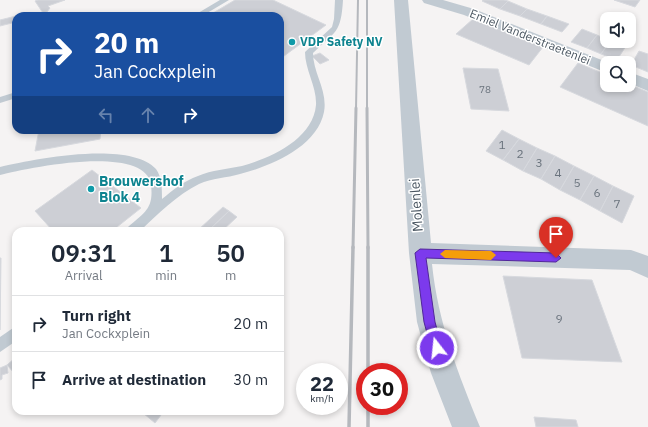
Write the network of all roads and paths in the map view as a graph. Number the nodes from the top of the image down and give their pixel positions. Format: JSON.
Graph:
{"nodes":[{"id":1,"x":225,"y":0,"type":"edge"},
{"id":2,"x":339,"y":0,"type":"edge"},
{"id":3,"x":401,"y":0,"type":"edge"},
{"id":4,"x":430,"y":0,"type":"edge"},
{"id":5,"x":204,"y":12,"type":"edge"},
{"id":6,"x":600,"y":65,"type":"edge"},
{"id":7,"x":636,"y":80,"type":"edge"},
{"id":8,"x":648,"y":85,"type":"edge"},
{"id":9,"x":12,"y":96,"type":"edge"},
{"id":10,"x":0,"y":100,"type":"edge"},
{"id":11,"x":0,"y":171,"type":"edge"},
{"id":12,"x":154,"y":211,"type":"junction"},
{"id":13,"x":136,"y":227,"type":"edge"},
{"id":14,"x":420,"y":253,"type":"junction"},
{"id":15,"x":648,"y":267,"type":"edge"},
{"id":16,"x":12,"y":336,"type":"edge"},
{"id":17,"x":0,"y":345,"type":"edge"},
{"id":18,"x":466,"y":427,"type":"edge"}],
"edges":[{"from":1,"to":5,"type":"lane"},
{"from":2,"to":12,"type":"lane"},
{"from":3,"to":14,"type":"street","name":"Molenlei"},
{"from":4,"to":6,"type":"street","name":"Emiel Vanderstraetenlei"},
{"from":7,"to":8,"type":"street"},
{"from":9,"to":10,"type":"lane"},
{"from":11,"to":12,"type":"lane"},
{"from":12,"to":13,"type":"lane"},
{"from":14,"to":15,"type":"street"},
{"from":14,"to":18,"type":"street","name":"Molenlei"},
{"from":16,"to":17,"type":"lane"}]}
